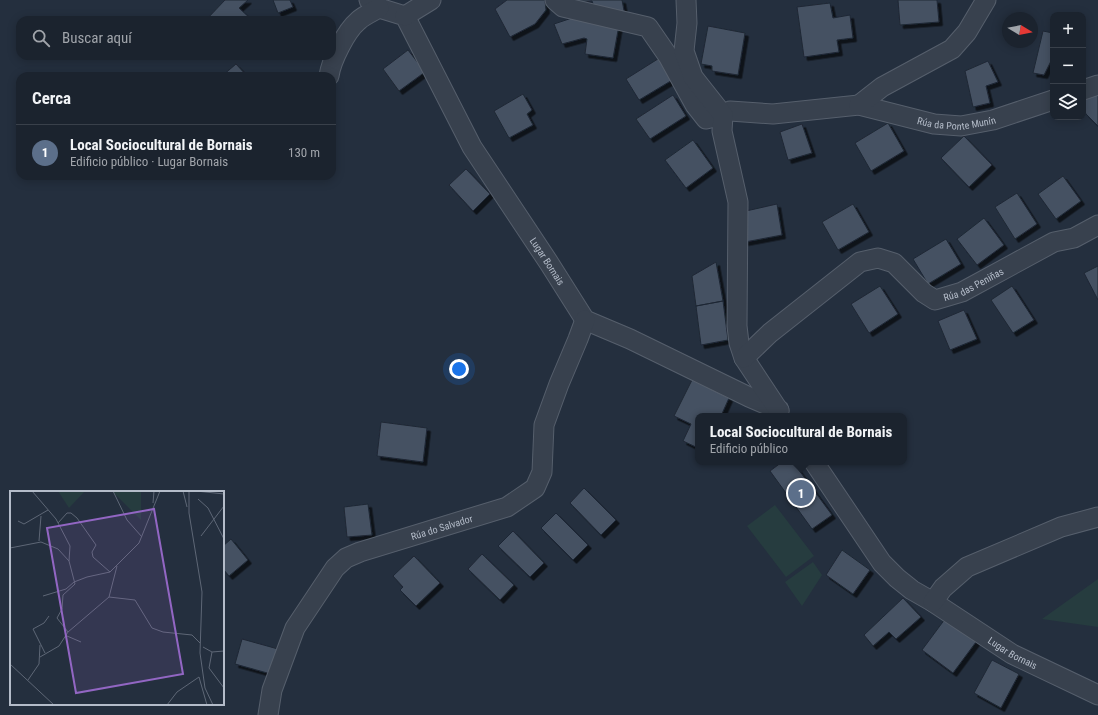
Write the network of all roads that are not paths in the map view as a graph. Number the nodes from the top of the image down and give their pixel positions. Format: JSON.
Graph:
{"nodes":[{"id":1,"x":431,"y":0,"type":"edge"},
{"id":2,"x":555,"y":0,"type":"edge"},
{"id":3,"x":686,"y":0,"type":"edge"},
{"id":4,"x":986,"y":0,"type":"edge"},
{"id":5,"x":374,"y":4,"type":"edge"},
{"id":6,"x":405,"y":16,"type":"junction"},
{"id":7,"x":336,"y":56,"type":"edge"},
{"id":8,"x":334,"y":60,"type":"edge"},
{"id":9,"x":329,"y":72,"type":"edge"},
{"id":10,"x":1098,"y":85,"type":"edge"},
{"id":11,"x":1086,"y":89,"type":"edge"},
{"id":12,"x":1050,"y":101,"type":"edge"},
{"id":13,"x":859,"y":105,"type":"junction"},
{"id":14,"x":723,"y":115,"type":"junction"},
{"id":15,"x":1098,"y":225,"type":"edge"},
{"id":16,"x":585,"y":320,"type":"junction"},
{"id":17,"x":744,"y":358,"type":"junction"},
{"id":18,"x":781,"y":413,"type":"edge"},
{"id":19,"x":816,"y":465,"type":"edge"},
{"id":20,"x":1098,"y":517,"type":"edge"},
{"id":21,"x":933,"y":602,"type":"junction"},
{"id":22,"x":1098,"y":695,"type":"edge"},
{"id":23,"x":268,"y":715,"type":"edge"}],
"edges":[{"from":1,"to":6,"type":"street"},
{"from":2,"to":14,"type":"street"},
{"from":3,"to":14,"type":"street"},
{"from":4,"to":13,"type":"street"},
{"from":5,"to":6,"type":"street"},
{"from":5,"to":7,"type":"street"},
{"from":6,"to":16,"type":"street","name":"Lugar Bornais"},
{"from":8,"to":9,"type":"street"},
{"from":10,"to":11,"type":"street"},
{"from":12,"to":13,"type":"street","name":"Rúa da Ponte Munín"},
{"from":13,"to":14,"type":"street","name":"Rúa da Ponte Munín"},
{"from":14,"to":17,"type":"street"},
{"from":15,"to":17,"type":"street","name":"Rúa das Peniñas"},
{"from":16,"to":18,"type":"street"},
{"from":16,"to":23,"type":"street","name":"Rúa do Salvador"},
{"from":17,"to":18,"type":"street"},
{"from":19,"to":21,"type":"street","name":"Lugar Bornais"},
{"from":20,"to":21,"type":"street"},
{"from":21,"to":22,"type":"street","name":"Lugar Bornais"}]}
